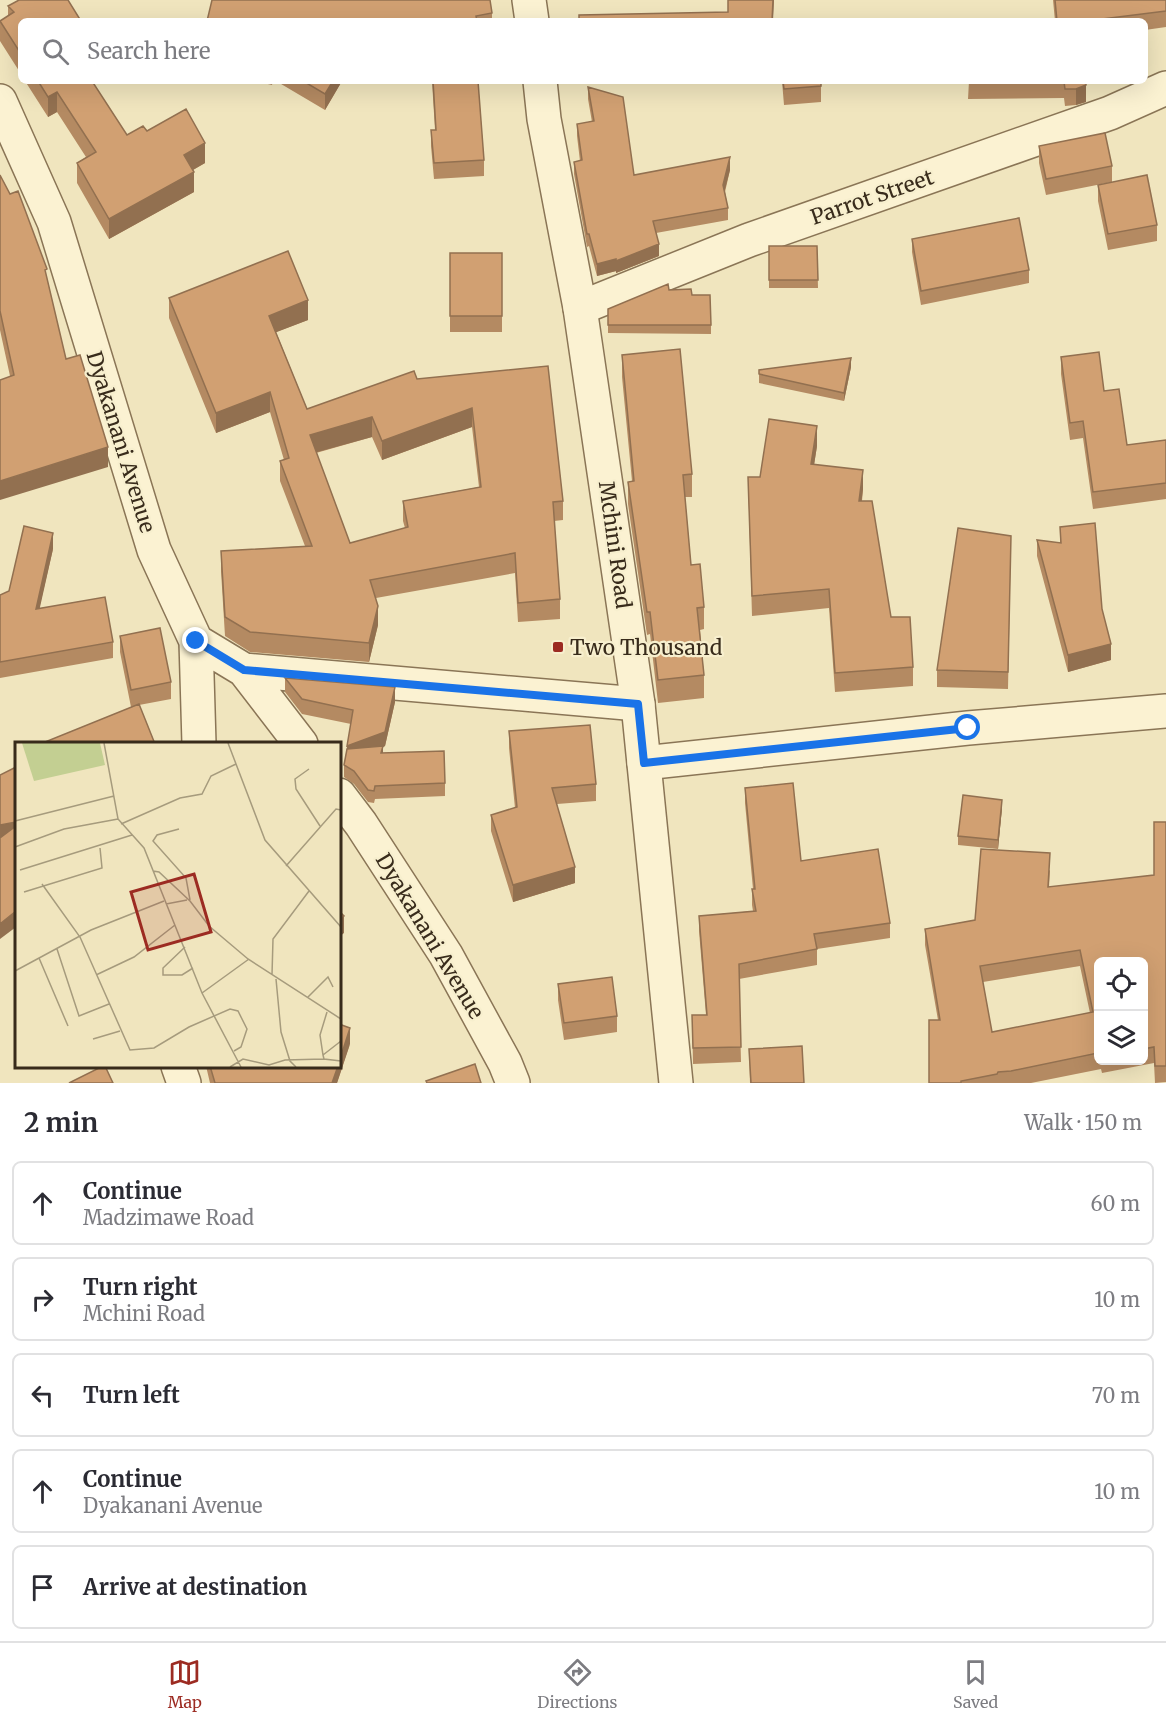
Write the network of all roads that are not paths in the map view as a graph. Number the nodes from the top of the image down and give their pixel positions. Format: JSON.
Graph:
{"nodes":[{"id":1,"x":529,"y":0,"type":"edge"},
{"id":2,"x":532,"y":18,"type":"edge"},
{"id":3,"x":540,"y":84,"type":"edge"},
{"id":4,"x":1166,"y":88,"type":"edge"},
{"id":5,"x":0,"y":101,"type":"edge"},
{"id":6,"x":580,"y":308,"type":"junction"},
{"id":7,"x":196,"y":641,"type":"junction"},
{"id":8,"x":244,"y":670,"type":"junction"},
{"id":9,"x":638,"y":704,"type":"junction"},
{"id":10,"x":1166,"y":711,"type":"edge"},
{"id":11,"x":199,"y":742,"type":"edge"},
{"id":12,"x":299,"y":742,"type":"edge"},
{"id":13,"x":644,"y":763,"type":"junction"},
{"id":14,"x":340,"y":796,"type":"edge"},
{"id":15,"x":179,"y":1068,"type":"edge"},
{"id":16,"x":184,"y":1083,"type":"edge"},
{"id":17,"x":513,"y":1083,"type":"edge"},
{"id":18,"x":676,"y":1083,"type":"edge"}],
"edges":[{"from":1,"to":2,"type":"street"},
{"from":3,"to":6,"type":"street","name":"Mchini Road"},
{"from":4,"to":6,"type":"street","name":"Parrot Street"},
{"from":5,"to":7,"type":"street","name":"Dyakanani Avenue"},
{"from":6,"to":9,"type":"street","name":"Mchini Road"},
{"from":7,"to":8,"type":"street"},
{"from":7,"to":11,"type":"street"},
{"from":8,"to":9,"type":"street"},
{"from":8,"to":12,"type":"street"},
{"from":9,"to":13,"type":"street","name":"Mchini Road"},
{"from":10,"to":13,"type":"street"},
{"from":13,"to":18,"type":"street","name":"Mchini Road"},
{"from":14,"to":17,"type":"street","name":"Dyakanani Avenue"},
{"from":15,"to":16,"type":"street"}]}
